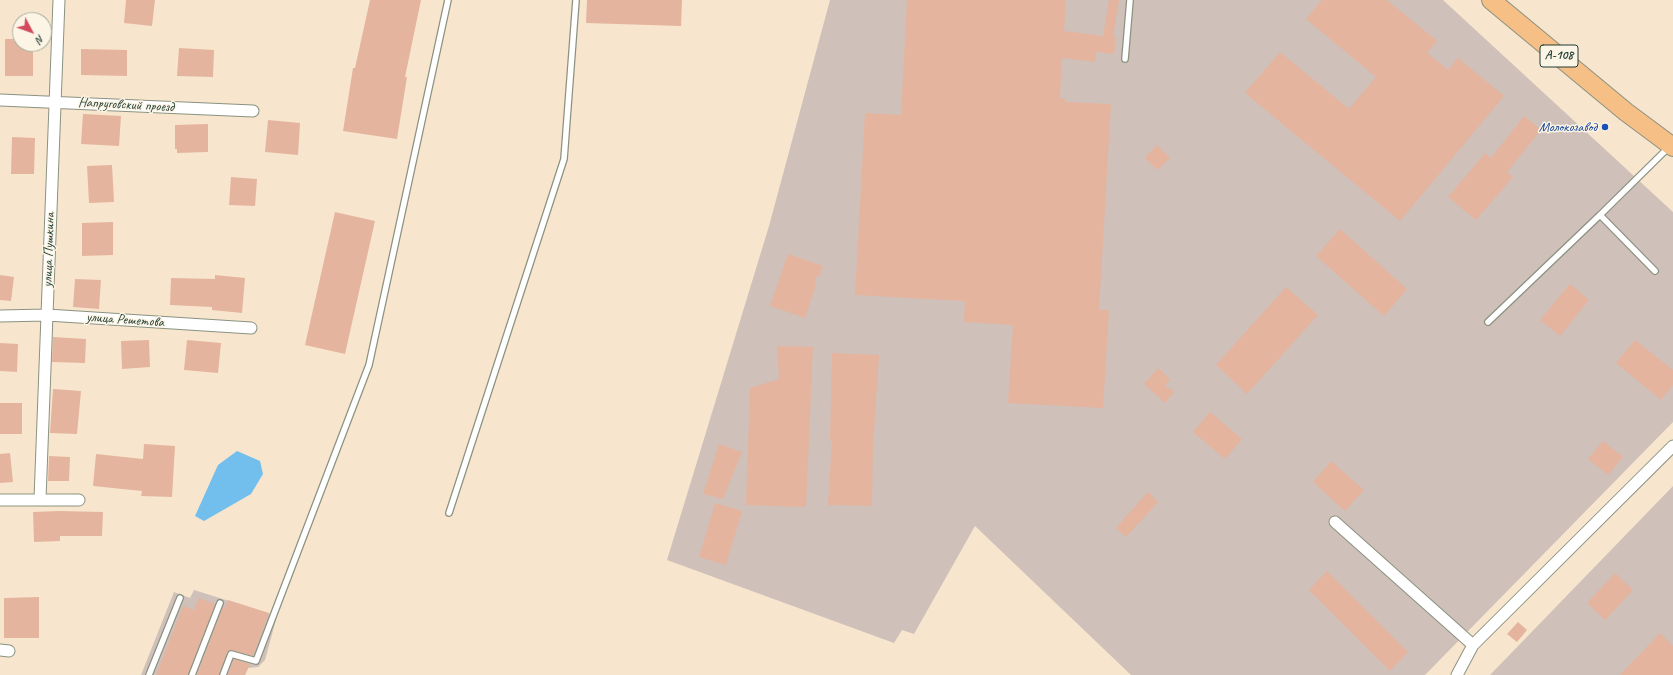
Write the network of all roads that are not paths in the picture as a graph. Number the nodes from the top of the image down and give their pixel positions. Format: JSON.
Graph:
{"nodes":[{"id":1,"x":59,"y":0,"type":"edge"},
{"id":2,"x":448,"y":0,"type":"edge"},
{"id":3,"x":576,"y":0,"type":"edge"},
{"id":4,"x":1130,"y":0,"type":"edge"},
{"id":5,"x":1494,"y":1,"type":"edge"},
{"id":6,"x":1125,"y":60,"type":"dead end"},
{"id":7,"x":0,"y":100,"type":"edge"},
{"id":8,"x":54,"y":102,"type":"junction"},
{"id":9,"x":253,"y":111,"type":"dead end"},
{"id":10,"x":1672,"y":146,"type":"edge"},
{"id":11,"x":1600,"y":215,"type":"junction"},
{"id":12,"x":1655,"y":270,"type":"dead end"},
{"id":13,"x":47,"y":315,"type":"junction"},
{"id":14,"x":0,"y":316,"type":"edge"},
{"id":15,"x":1488,"y":322,"type":"dead end"},
{"id":16,"x":251,"y":328,"type":"dead end"},
{"id":17,"x":1673,"y":446,"type":"edge"},
{"id":18,"x":40,"y":499,"type":"junction"},
{"id":19,"x":0,"y":500,"type":"edge"},
{"id":20,"x":79,"y":500,"type":"dead end"},
{"id":21,"x":448,"y":513,"type":"dead end"},
{"id":22,"x":1335,"y":522,"type":"dead end"},
{"id":23,"x":180,"y":598,"type":"dead end"},
{"id":24,"x":220,"y":603,"type":"dead end"},
{"id":25,"x":1473,"y":645,"type":"junction"},
{"id":26,"x":149,"y":675,"type":"edge"},
{"id":27,"x":192,"y":675,"type":"edge"},
{"id":28,"x":223,"y":675,"type":"edge"},
{"id":29,"x":1457,"y":675,"type":"edge"}],
"edges":[{"from":1,"to":8,"type":"street","name":"улица Пушкина"},
{"from":2,"to":28,"type":"lane"},
{"from":3,"to":21,"type":"lane"},
{"from":4,"to":6,"type":"lane"},
{"from":5,"to":10,"type":"highway","number":"А-108"},
{"from":7,"to":8,"type":"street","name":"Напруговский проезд"},
{"from":8,"to":9,"type":"street","name":"Напруговский проезд"},
{"from":8,"to":13,"type":"street","name":"улица Пушкина"},
{"from":10,"to":11,"type":"lane"},
{"from":11,"to":12,"type":"lane"},
{"from":11,"to":15,"type":"lane"},
{"from":13,"to":14,"type":"street","name":"улица Решетова"},
{"from":13,"to":16,"type":"street","name":"улица Решетова"},
{"from":13,"to":18,"type":"street","name":"улица Пушкина"},
{"from":17,"to":25,"type":"street"},
{"from":18,"to":19,"type":"street"},
{"from":18,"to":20,"type":"street"},
{"from":22,"to":25,"type":"street"},
{"from":23,"to":26,"type":"lane"},
{"from":24,"to":27,"type":"lane"},
{"from":25,"to":29,"type":"street"}]}
